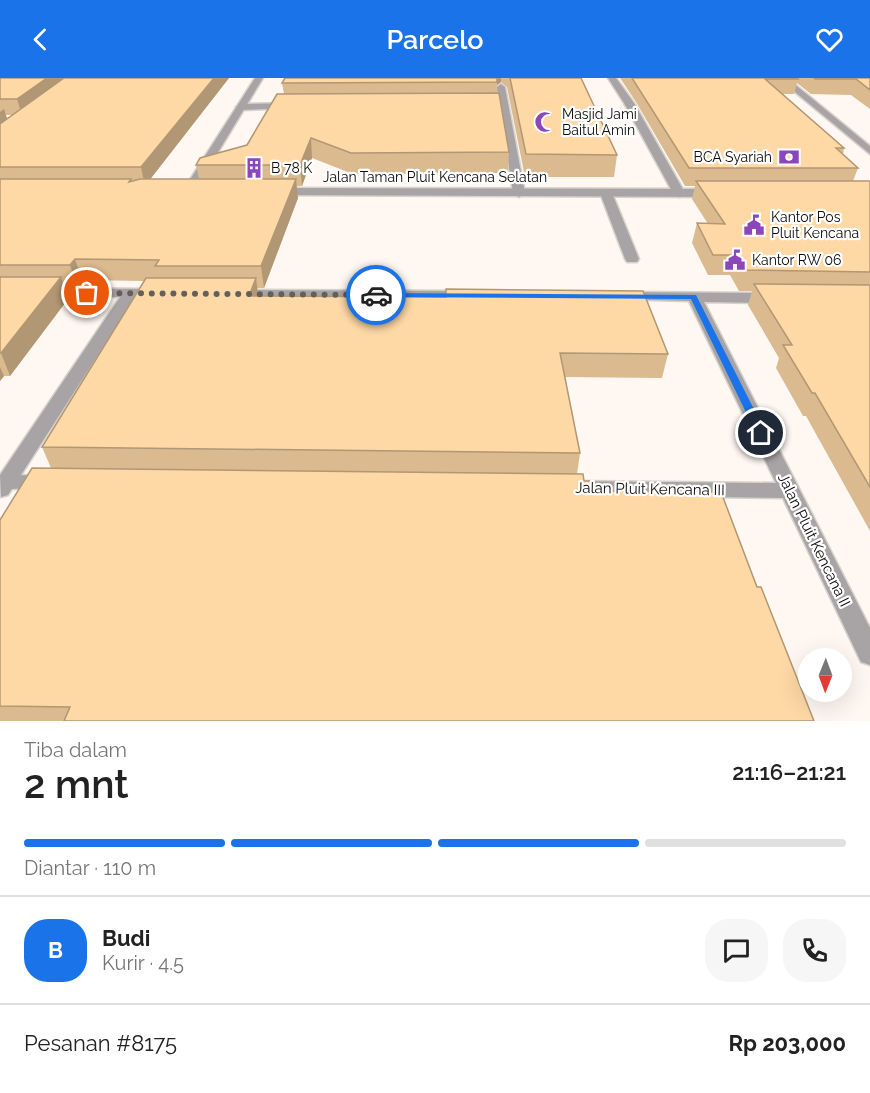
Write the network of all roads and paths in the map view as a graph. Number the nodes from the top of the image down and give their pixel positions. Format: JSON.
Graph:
{"nodes":[{"id":1,"x":259,"y":78,"type":"edge"},
{"id":2,"x":612,"y":78,"type":"edge"},
{"id":3,"x":782,"y":78,"type":"edge"},
{"id":4,"x":501,"y":87,"type":"dead end"},
{"id":5,"x":309,"y":106,"type":"edge"},
{"id":6,"x":470,"y":106,"type":"edge"},
{"id":7,"x":504,"y":106,"type":"junction"},
{"id":8,"x":241,"y":107,"type":"junction"},
{"id":9,"x":870,"y":151,"type":"edge"},
{"id":10,"x":188,"y":192,"type":"edge"},
{"id":11,"x":259,"y":192,"type":"edge"},
{"id":12,"x":519,"y":193,"type":"junction"},
{"id":13,"x":606,"y":193,"type":"junction"},
{"id":14,"x":679,"y":193,"type":"junction"},
{"id":15,"x":725,"y":193,"type":"edge"},
{"id":16,"x":632,"y":259,"type":"dead end"},
{"id":17,"x":0,"y":292,"type":"edge"},
{"id":18,"x":130,"y":293,"type":"junction"},
{"id":19,"x":178,"y":293,"type":"edge"},
{"id":20,"x":226,"y":294,"type":"edge"},
{"id":21,"x":490,"y":295,"type":"edge"},
{"id":22,"x":610,"y":296,"type":"edge"},
{"id":23,"x":693,"y":297,"type":"junction"},
{"id":24,"x":788,"y":298,"type":"edge"},
{"id":25,"x":66,"y":482,"type":"edge"},
{"id":26,"x":3,"y":486,"type":"edge"},
{"id":27,"x":553,"y":488,"type":"edge"},
{"id":28,"x":790,"y":491,"type":"junction"},
{"id":29,"x":870,"y":654,"type":"edge"}],
"edges":[{"from":1,"to":8,"type":"street"},
{"from":2,"to":14,"type":"street"},
{"from":3,"to":9,"type":"street"},
{"from":4,"to":7,"type":"street"},
{"from":5,"to":8,"type":"street"},
{"from":6,"to":7,"type":"street"},
{"from":7,"to":12,"type":"street"},
{"from":8,"to":10,"type":"street"},
{"from":11,"to":12,"type":"street","name":"Jalan Taman Pluit Kencana Selatan"},
{"from":12,"to":13,"type":"street","name":"Jalan Taman Pluit Kencana Selatan"},
{"from":13,"to":14,"type":"street","name":"Jalan Taman Pluit Kencana Selatan"},
{"from":13,"to":16,"type":"street"},
{"from":14,"to":15,"type":"street","name":"Jalan Taman Pluit Kencana Selatan"},
{"from":17,"to":18,"type":"street"},
{"from":18,"to":19,"type":"street"},
{"from":18,"to":26,"type":"street"},
{"from":20,"to":21,"type":"street"},
{"from":22,"to":23,"type":"street"},
{"from":23,"to":24,"type":"street"},
{"from":23,"to":28,"type":"street","name":"Jalan Pluit Kencana II"},
{"from":25,"to":26,"type":"street"},
{"from":27,"to":28,"type":"street","name":"Jalan Pluit Kencana III"},
{"from":28,"to":29,"type":"street","name":"Jalan Pluit Kencana II"}]}
